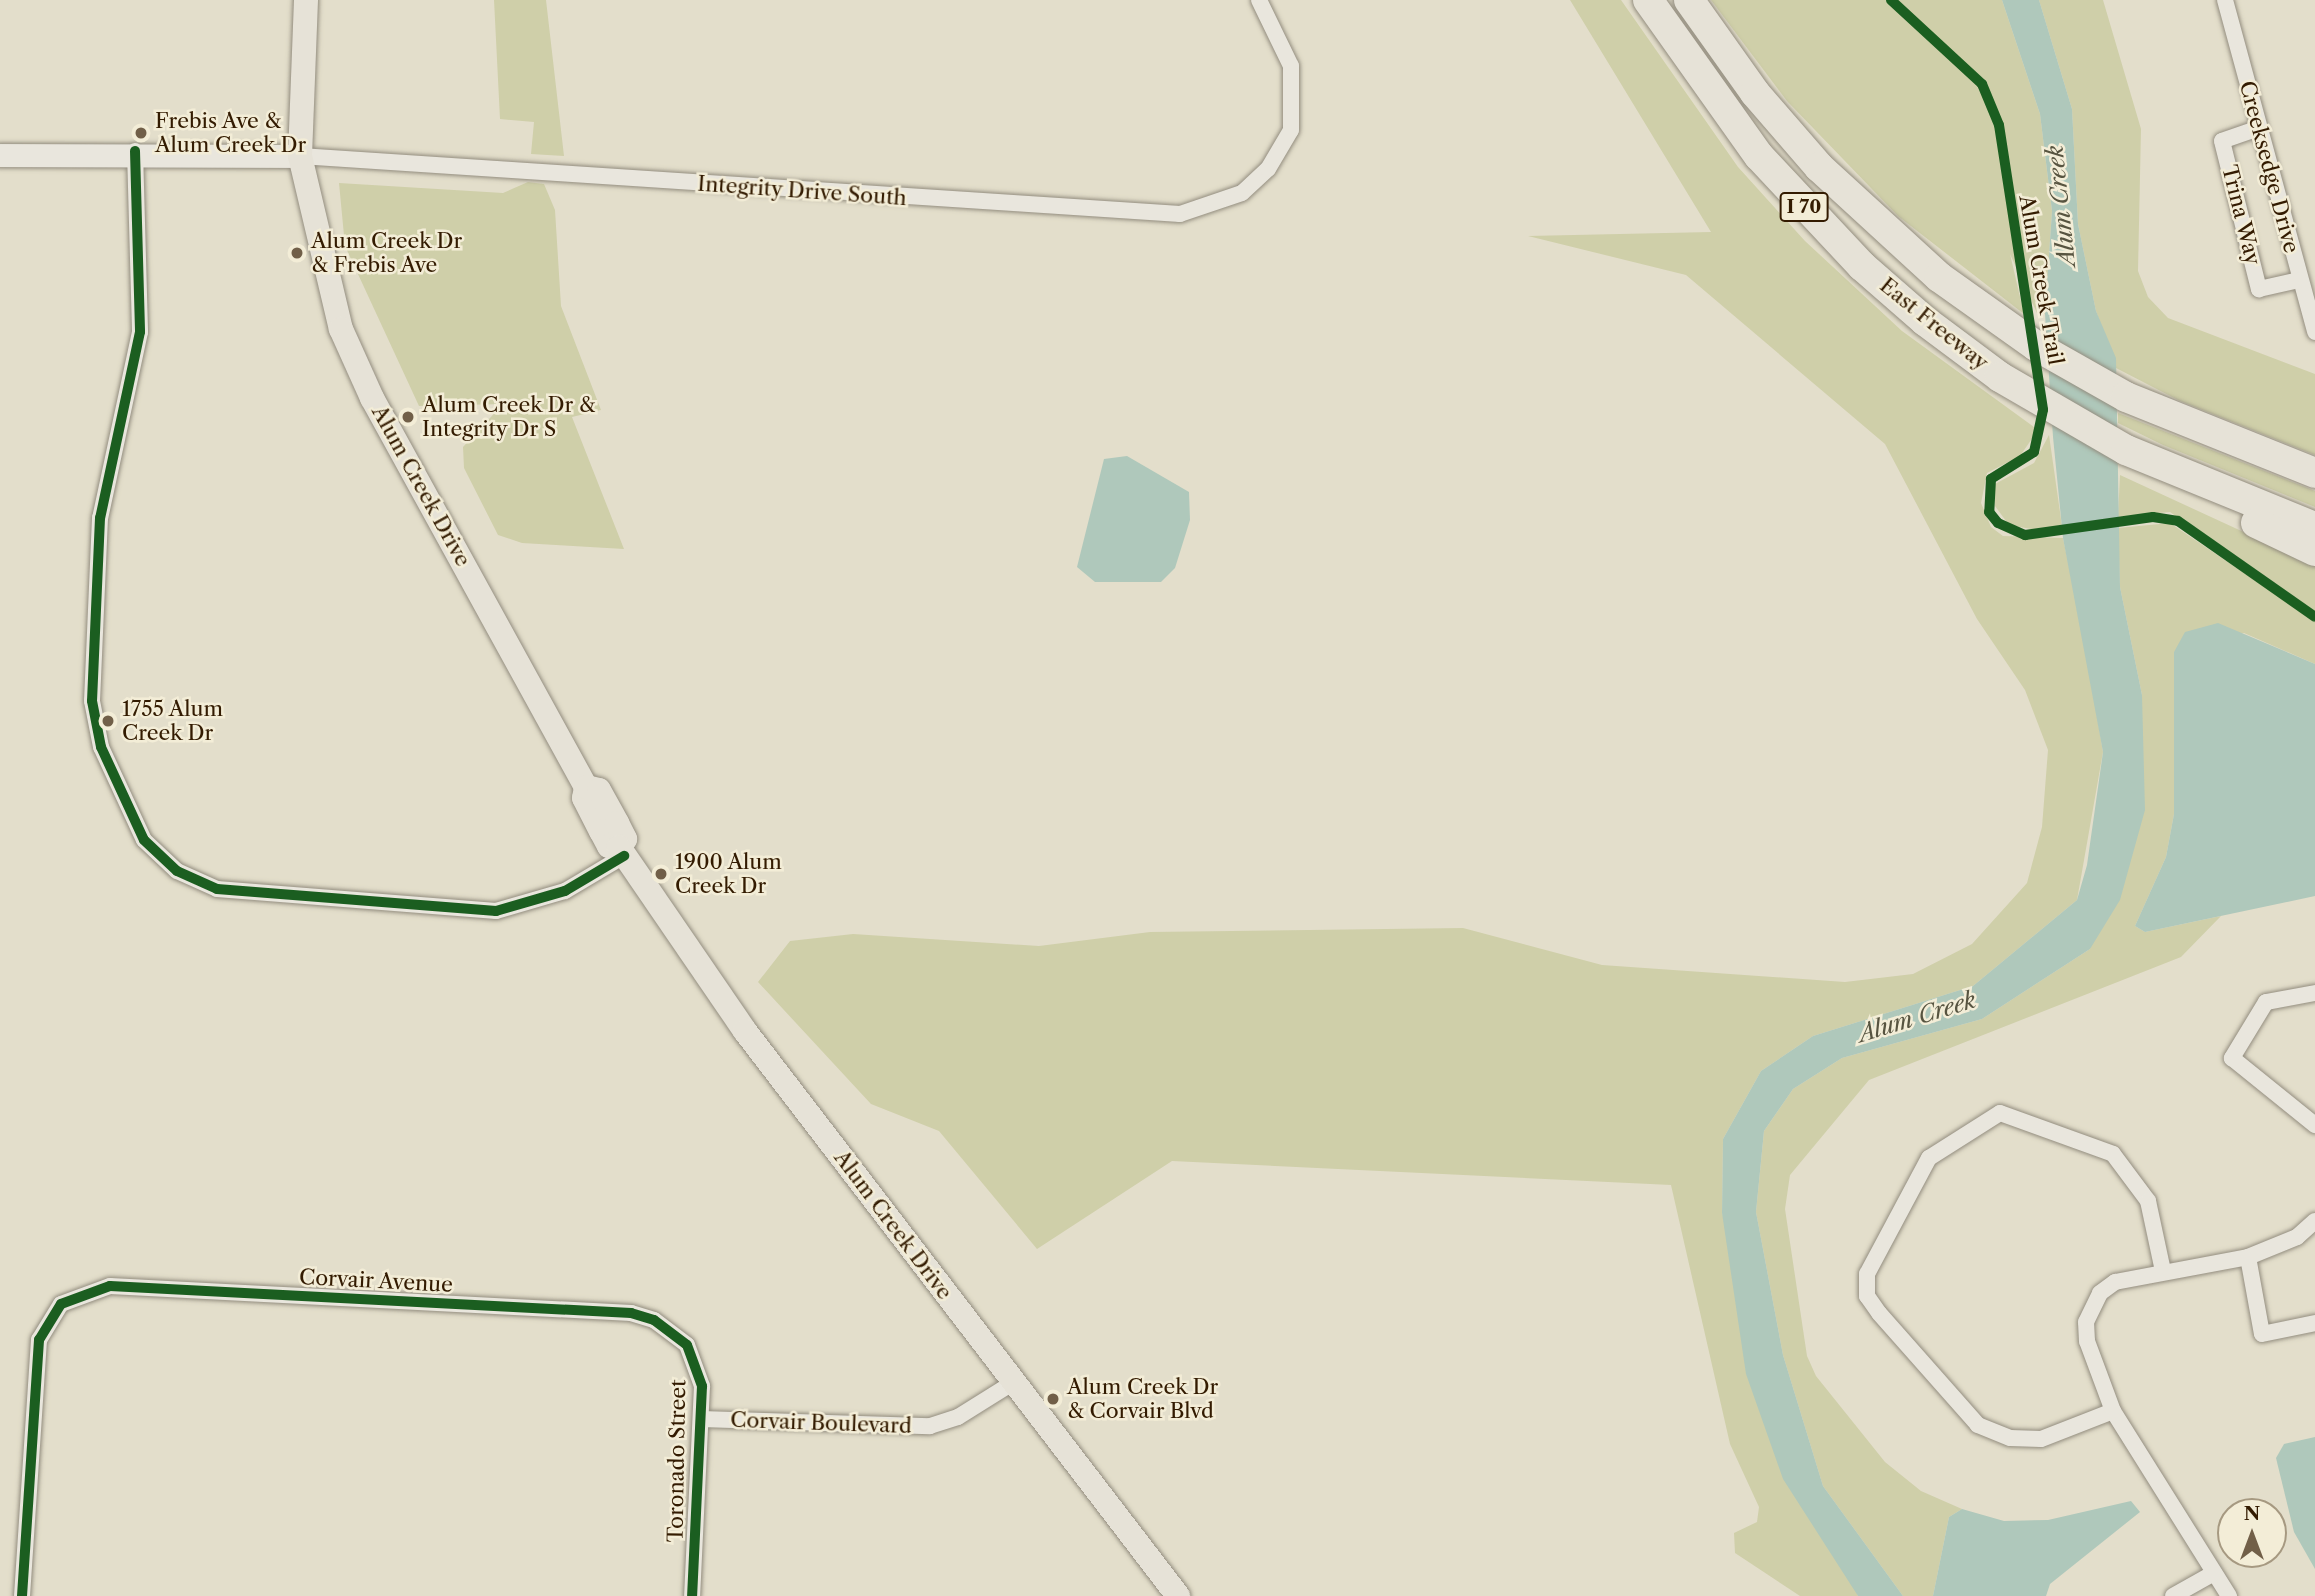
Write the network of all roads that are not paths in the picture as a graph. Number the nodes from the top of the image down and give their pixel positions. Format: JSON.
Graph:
{"nodes":[{"id":1,"x":306,"y":0,"type":"edge"},
{"id":2,"x":1259,"y":0,"type":"edge"},
{"id":3,"x":1648,"y":0,"type":"edge"},
{"id":4,"x":1689,"y":0,"type":"edge"},
{"id":5,"x":2225,"y":0,"type":"edge"},
{"id":6,"x":2259,"y":128,"type":"junction"},
{"id":7,"x":135,"y":151,"type":"junction"},
{"id":8,"x":0,"y":155,"type":"edge"},
{"id":9,"x":300,"y":156,"type":"junction"},
{"id":10,"x":2299,"y":281,"type":"junction"},
{"id":11,"x":2315,"y":332,"type":"edge"},
{"id":12,"x":2315,"y":473,"type":"edge"},
{"id":13,"x":2181,"y":478,"type":"junction"},
{"id":14,"x":2315,"y":527,"type":"edge"},
{"id":15,"x":2315,"y":551,"type":"edge"},
{"id":16,"x":621,"y":851,"type":"junction"},
{"id":17,"x":2315,"y":993,"type":"edge"},
{"id":18,"x":2315,"y":1125,"type":"edge"},
{"id":19,"x":2315,"y":1221,"type":"edge"},
{"id":20,"x":2248,"y":1257,"type":"junction"},
{"id":21,"x":2163,"y":1271,"type":"junction"},
{"id":22,"x":2315,"y":1323,"type":"edge"},
{"id":23,"x":677,"y":1334,"type":"joint"},
{"id":24,"x":1014,"y":1382,"type":"junction"},
{"id":25,"x":2113,"y":1412,"type":"junction"},
{"id":26,"x":701,"y":1419,"type":"junction"},
{"id":27,"x":2214,"y":1573,"type":"junction"},
{"id":28,"x":22,"y":1596,"type":"edge"},
{"id":29,"x":692,"y":1596,"type":"edge"},
{"id":30,"x":1178,"y":1596,"type":"edge"},
{"id":31,"x":2173,"y":1596,"type":"edge"},
{"id":32,"x":2230,"y":1596,"type":"edge"}],
"edges":[{"from":1,"to":9,"type":"main road","name":"Alum Creek Drive"},
{"from":2,"to":9,"type":"street","name":"Integrity Drive South"},
{"from":3,"to":13,"type":"highway","name":"East Freeway","number":"I 70"},
{"from":4,"to":12,"type":"highway","name":"East Freeway","number":"I 70"},
{"from":5,"to":6,"type":"street","name":"Creeksedge Drive"},
{"from":6,"to":10,"type":"street","name":"Creeksedge Drive"},
{"from":6,"to":10,"type":"street","name":"Trina Way"},
{"from":7,"to":8,"type":"main road"},
{"from":7,"to":9,"type":"main road"},
{"from":7,"to":16,"type":"street"},
{"from":9,"to":16,"type":"main road","name":"Alum Creek Drive"},
{"from":10,"to":11,"type":"street","name":"Creeksedge Drive"},
{"from":13,"to":14,"type":"highway","name":"East Freeway","number":"I 70"},
{"from":13,"to":15,"type":"highway"},
{"from":16,"to":24,"type":"main road","name":"Alum Creek Drive"},
{"from":17,"to":18,"type":"street"},
{"from":19,"to":20,"type":"street"},
{"from":20,"to":21,"type":"street"},
{"from":20,"to":22,"type":"street"},
{"from":21,"to":25,"type":"street"},
{"from":21,"to":25,"type":"street"},
{"from":23,"to":26,"type":"street","name":"Toronado Street"},
{"from":23,"to":28,"type":"street","name":"Corvair Avenue"},
{"from":24,"to":26,"type":"street","name":"Corvair Boulevard"},
{"from":24,"to":30,"type":"main road","name":"Alum Creek Drive"},
{"from":25,"to":27,"type":"street"},
{"from":26,"to":29,"type":"street","name":"Toronado Street"},
{"from":27,"to":31,"type":"street"},
{"from":27,"to":32,"type":"street"}]}
